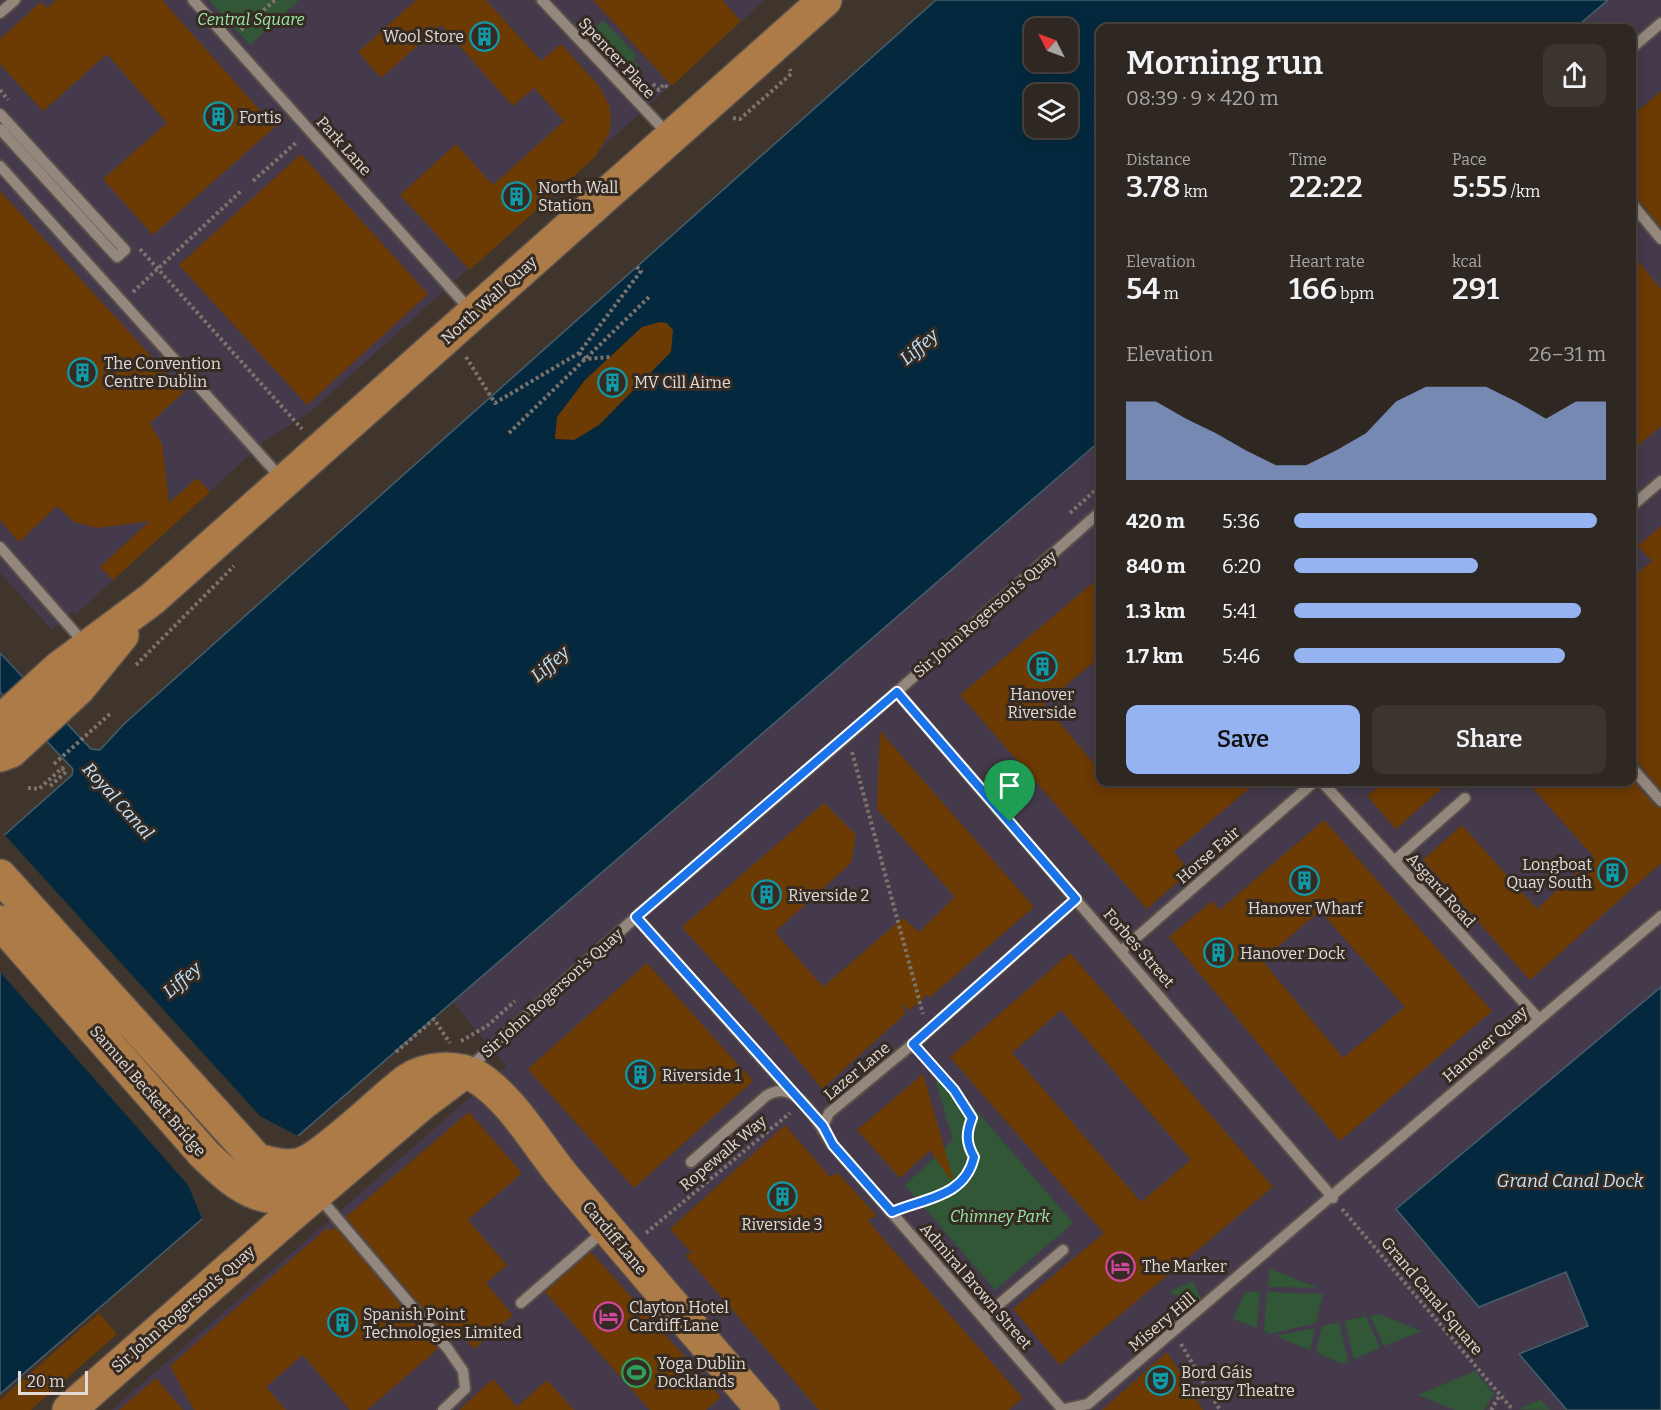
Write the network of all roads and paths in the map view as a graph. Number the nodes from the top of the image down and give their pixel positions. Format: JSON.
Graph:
{"nodes":[{"id":1,"x":15,"y":0,"type":"edge"},
{"id":2,"x":193,"y":0,"type":"edge"},
{"id":3,"x":275,"y":0,"type":"edge"},
{"id":4,"x":542,"y":0,"type":"edge"},
{"id":5,"x":825,"y":0,"type":"edge"},
{"id":6,"x":0,"y":14,"type":"edge"},
{"id":7,"x":1661,"y":24,"type":"edge"},
{"id":8,"x":229,"y":41,"type":"junction"},
{"id":9,"x":1636,"y":45,"type":"edge"},
{"id":10,"x":653,"y":84,"type":"dead end"},
{"id":11,"x":669,"y":89,"type":"dead end"},
{"id":12,"x":0,"y":90,"type":"edge"},
{"id":13,"x":16,"y":108,"type":"dead end"},
{"id":14,"x":0,"y":114,"type":"edge"},
{"id":15,"x":0,"y":129,"type":"edge"},
{"id":16,"x":310,"y":130,"type":"junction"},
{"id":17,"x":671,"y":137,"type":"junction"},
{"id":18,"x":0,"y":166,"type":"edge"},
{"id":19,"x":254,"y":181,"type":"dead end"},
{"id":20,"x":241,"y":191,"type":"dead end"},
{"id":21,"x":1636,"y":209,"type":"edge"},
{"id":22,"x":1661,"y":239,"type":"edge"},
{"id":23,"x":134,"y":242,"type":"dead end"},
{"id":24,"x":637,"y":267,"type":"dead end"},
{"id":25,"x":158,"y":269,"type":"junction"},
{"id":26,"x":650,"y":296,"type":"dead end"},
{"id":27,"x":124,"y":300,"type":"junction"},
{"id":28,"x":473,"y":313,"type":"junction"},
{"id":29,"x":579,"y":352,"type":"junction"},
{"id":30,"x":463,"y":354,"type":"dead end"},
{"id":31,"x":610,"y":357,"type":"dead end"},
{"id":32,"x":585,"y":359,"type":"junction"},
{"id":33,"x":509,"y":433,"type":"dead end"},
{"id":34,"x":320,"y":449,"type":"junction"},
{"id":35,"x":1661,"y":481,"type":"edge"},
{"id":36,"x":284,"y":482,"type":"junction"},
{"id":37,"x":1636,"y":503,"type":"edge"},
{"id":38,"x":1096,"y":516,"type":"edge"},
{"id":39,"x":0,"y":548,"type":"edge"},
{"id":40,"x":237,"y":563,"type":"dead end"},
{"id":41,"x":152,"y":599,"type":"junction"},
{"id":42,"x":165,"y":638,"type":"dead end"},
{"id":43,"x":87,"y":645,"type":"junction"},
{"id":44,"x":68,"y":678,"type":"junction"},
{"id":45,"x":897,"y":692,"type":"junction"},
{"id":46,"x":112,"y":712,"type":"dead end"},
{"id":47,"x":847,"y":736,"type":"junction"},
{"id":48,"x":4,"y":742,"type":"edge"},
{"id":49,"x":54,"y":764,"type":"dead end"},
{"id":50,"x":1636,"y":773,"type":"edge"},
{"id":51,"x":1309,"y":786,"type":"edge"},
{"id":52,"x":1326,"y":786,"type":"edge"},
{"id":53,"x":49,"y":787,"type":"dead end"},
{"id":54,"x":28,"y":788,"type":"dead end"},
{"id":55,"x":1466,"y":798,"type":"dead end"},
{"id":56,"x":1661,"y":801,"type":"edge"},
{"id":57,"x":1394,"y":861,"type":"junction"},
{"id":58,"x":0,"y":876,"type":"edge"},
{"id":59,"x":1076,"y":899,"type":"junction"},
{"id":60,"x":1661,"y":916,"type":"edge"},
{"id":61,"x":636,"y":917,"type":"junction"},
{"id":62,"x":0,"y":922,"type":"edge"},
{"id":63,"x":1121,"y":951,"type":"junction"},
{"id":64,"x":1538,"y":1018,"type":"junction"},
{"id":65,"x":926,"y":1033,"type":"junction"},
{"id":66,"x":913,"y":1044,"type":"junction"},
{"id":67,"x":395,"y":1053,"type":"dead end"},
{"id":68,"x":458,"y":1058,"type":"junction"},
{"id":69,"x":793,"y":1094,"type":"junction"},
{"id":70,"x":801,"y":1102,"type":"junction"},
{"id":71,"x":823,"y":1126,"type":"junction"},
{"id":72,"x":691,"y":1162,"type":"dead end"},
{"id":73,"x":322,"y":1190,"type":"junction"},
{"id":74,"x":1333,"y":1198,"type":"junction"},
{"id":75,"x":892,"y":1212,"type":"junction"},
{"id":76,"x":659,"y":1222,"type":"dead end"},
{"id":77,"x":607,"y":1228,"type":"junction"},
{"id":78,"x":1063,"y":1250,"type":"dead end"},
{"id":79,"x":521,"y":1303,"type":"dead end"},
{"id":80,"x":984,"y":1317,"type":"junction"},
{"id":81,"x":1174,"y":1332,"type":"junction"},
{"id":82,"x":1500,"y":1395,"type":"junction"},
{"id":83,"x":1062,"y":1409,"type":"edge"},
{"id":84,"x":69,"y":1410,"type":"edge"},
{"id":85,"x":443,"y":1410,"type":"edge"},
{"id":86,"x":763,"y":1410,"type":"edge"},
{"id":87,"x":1220,"y":1410,"type":"edge"},
{"id":88,"x":1491,"y":1410,"type":"edge"},
{"id":89,"x":1513,"y":1410,"type":"edge"}],
"edges":[{"from":1,"to":6,"type":"street"},
{"from":2,"to":8,"type":"street","name":"Park Lane"},
{"from":3,"to":8,"type":"path"},
{"from":4,"to":17,"type":"street","name":"Spencer Place"},
{"from":5,"to":17,"type":"main road","name":"North Wall Quay"},
{"from":7,"to":9,"type":"street"},
{"from":8,"to":16,"type":"street","name":"Park Lane"},
{"from":10,"to":11,"type":"path"},
{"from":12,"to":13,"type":"path"},
{"from":14,"to":15,"type":"street"},
{"from":16,"to":19,"type":"path"},
{"from":16,"to":28,"type":"street","name":"Park Lane"},
{"from":17,"to":28,"type":"main road","name":"North Wall Quay"},
{"from":18,"to":27,"type":"street"},
{"from":20,"to":25,"type":"path"},
{"from":21,"to":22,"type":"street"},
{"from":23,"to":25,"type":"path"},
{"from":24,"to":29,"type":"path"},
{"from":25,"to":27,"type":"path"},
{"from":25,"to":34,"type":"path"},
{"from":26,"to":32,"type":"path"},
{"from":27,"to":36,"type":"street"},
{"from":28,"to":34,"type":"main road","name":"North Wall Quay"},
{"from":29,"to":30,"type":"path"},
{"from":29,"to":32,"type":"path"},
{"from":31,"to":32,"type":"path"},
{"from":32,"to":33,"type":"path"},
{"from":34,"to":36,"type":"main road","name":"North Wall Quay"},
{"from":35,"to":37,"type":"street"},
{"from":36,"to":41,"type":"main road","name":"North Wall Quay"},
{"from":38,"to":45,"type":"street","name":"Sir John Rogerson's Quay"},
{"from":39,"to":43,"type":"street"},
{"from":40,"to":42,"type":"path"},
{"from":41,"to":43,"type":"main road","name":"North Wall Quay"},
{"from":41,"to":44,"type":"main road","name":"North Wall Quay"},
{"from":43,"to":44,"type":"main road","name":"North Wall Quay"},
{"from":44,"to":48,"type":"main road"},
{"from":45,"to":47,"type":"street","name":"Sir John Rogerson's Quay"},
{"from":45,"to":59,"type":"street","name":"Forbes Street"},
{"from":46,"to":49,"type":"path"},
{"from":47,"to":61,"type":"street","name":"Sir John Rogerson's Quay"},
{"from":47,"to":65,"type":"path"},
{"from":50,"to":56,"type":"street"},
{"from":51,"to":63,"type":"street","name":"Horse Fair"},
{"from":52,"to":57,"type":"street","name":"Asgard Road"},
{"from":53,"to":54,"type":"path"},
{"from":55,"to":57,"type":"street"},
{"from":57,"to":64,"type":"street","name":"Asgard Road"},
{"from":58,"to":68,"type":"main road","name":"Samuel Beckett Bridge"},
{"from":59,"to":63,"type":"street","name":"Forbes Street"},
{"from":59,"to":65,"type":"street","name":"Lazer Lane"},
{"from":60,"to":64,"type":"street","name":"Hanover Quay"},
{"from":61,"to":68,"type":"street","name":"Sir John Rogerson's Quay"},
{"from":61,"to":69,"type":"street","name":"Admiral Brown Street"},
{"from":62,"to":73,"type":"main road","name":"Samuel Beckett Bridge"},
{"from":63,"to":74,"type":"street","name":"Forbes Street"},
{"from":64,"to":74,"type":"street","name":"Hanover Quay"},
{"from":65,"to":66,"type":"street","name":"Lazer Lane"},
{"from":66,"to":71,"type":"street","name":"Lazer Lane"},
{"from":66,"to":75,"type":"path"},
{"from":67,"to":68,"type":"path"},
{"from":68,"to":73,"type":"main road","name":"Sir John Rogerson's Quay"},
{"from":68,"to":77,"type":"main road","name":"Cardiff Lane"},
{"from":69,"to":70,"type":"street","name":"Admiral Brown Street"},
{"from":69,"to":72,"type":"street"},
{"from":70,"to":71,"type":"street","name":"Admiral Brown Street"},
{"from":70,"to":76,"type":"path","name":"Ropewalk Way"},
{"from":71,"to":75,"type":"street","name":"Admiral Brown Street"},
{"from":73,"to":84,"type":"main road","name":"Sir John Rogerson's Quay"},
{"from":73,"to":85,"type":"street"},
{"from":74,"to":81,"type":"street","name":"Misery Hill"},
{"from":74,"to":82,"type":"path","name":"Grand Canal Square"},
{"from":75,"to":80,"type":"street","name":"Admiral Brown Street"},
{"from":77,"to":79,"type":"street"},
{"from":77,"to":86,"type":"main road","name":"Cardiff Lane"},
{"from":78,"to":80,"type":"street"},
{"from":80,"to":83,"type":"street","name":"Admiral Brown Street"},
{"from":81,"to":83,"type":"street","name":"Misery Hill"},
{"from":81,"to":87,"type":"path"},
{"from":82,"to":88,"type":"path"},
{"from":82,"to":89,"type":"path","name":"Grand Canal Square"}]}
